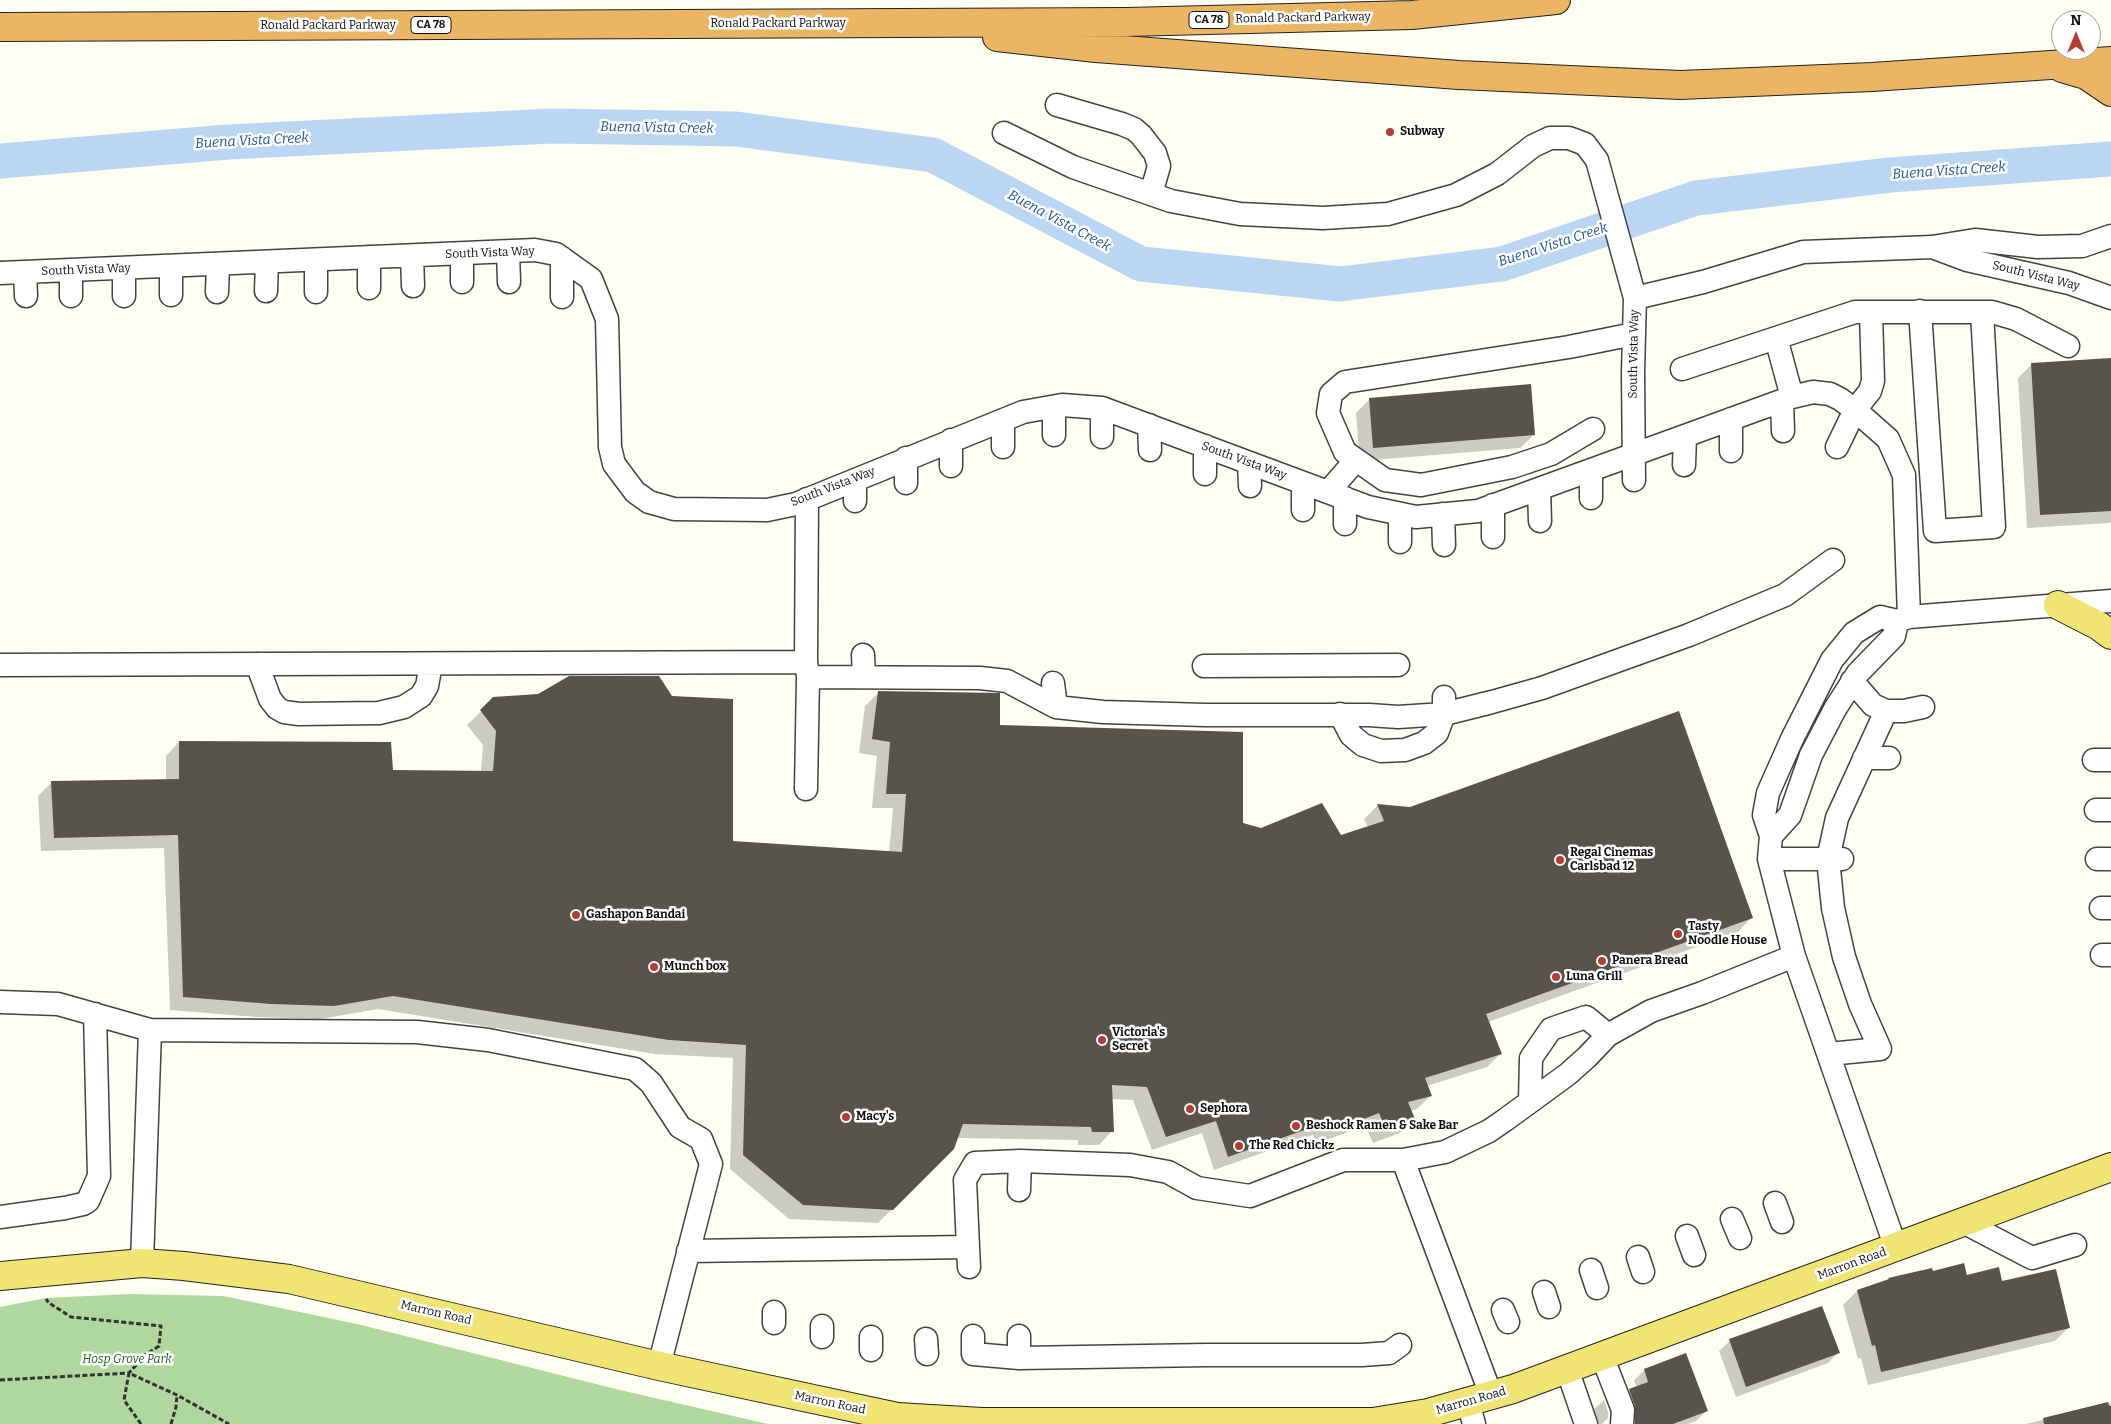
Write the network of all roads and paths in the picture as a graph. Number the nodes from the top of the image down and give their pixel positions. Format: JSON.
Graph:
{"nodes":[{"id":1,"x":1556,"y":0,"type":"edge"},
{"id":2,"x":861,"y":23,"type":"junction"},
{"id":3,"x":0,"y":27,"type":"edge"},
{"id":4,"x":2111,"y":61,"type":"edge"},
{"id":5,"x":2053,"y":66,"type":"junction"},
{"id":6,"x":2111,"y":92,"type":"edge"},
{"id":7,"x":1056,"y":105,"type":"dead end"},
{"id":8,"x":1004,"y":133,"type":"dead end"},
{"id":9,"x":1151,"y":194,"type":"junction"},
{"id":10,"x":2111,"y":236,"type":"edge"},
{"id":11,"x":1932,"y":247,"type":"junction"},
{"id":12,"x":508,"y":252,"type":"junction"},
{"id":13,"x":462,"y":254,"type":"junction"},
{"id":14,"x":412,"y":256,"type":"junction"},
{"id":15,"x":369,"y":258,"type":"junction"},
{"id":16,"x":562,"y":258,"type":"junction"},
{"id":17,"x":316,"y":260,"type":"junction"},
{"id":18,"x":267,"y":262,"type":"junction"},
{"id":19,"x":218,"y":264,"type":"junction"},
{"id":20,"x":171,"y":266,"type":"junction"},
{"id":21,"x":124,"y":268,"type":"junction"},
{"id":22,"x":70,"y":270,"type":"junction"},
{"id":23,"x":25,"y":272,"type":"junction"},
{"id":24,"x":0,"y":273,"type":"edge"},
{"id":25,"x":462,"y":282,"type":"dead end"},
{"id":26,"x":508,"y":282,"type":"dead end"},
{"id":27,"x":412,"y":286,"type":"dead end"},
{"id":28,"x":369,"y":288,"type":"dead end"},
{"id":29,"x":266,"y":291,"type":"dead end"},
{"id":30,"x":217,"y":292,"type":"dead end"},
{"id":31,"x":316,"y":292,"type":"dead end"},
{"id":32,"x":171,"y":294,"type":"dead end"},
{"id":33,"x":26,"y":296,"type":"dead end"},
{"id":34,"x":71,"y":296,"type":"dead end"},
{"id":35,"x":124,"y":296,"type":"dead end"},
{"id":36,"x":562,"y":297,"type":"dead end"},
{"id":37,"x":1635,"y":298,"type":"junction"},
{"id":38,"x":2111,"y":298,"type":"edge"},
{"id":39,"x":1920,"y":311,"type":"junction"},
{"id":40,"x":1871,"y":312,"type":"junction"},
{"id":41,"x":1982,"y":312,"type":"junction"},
{"id":42,"x":1634,"y":334,"type":"junction"},
{"id":43,"x":1776,"y":338,"type":"junction"},
{"id":44,"x":2068,"y":346,"type":"dead end"},
{"id":45,"x":1682,"y":369,"type":"dead end"},
{"id":46,"x":1787,"y":399,"type":"junction"},
{"id":47,"x":1054,"y":407,"type":"junction"},
{"id":48,"x":1102,"y":408,"type":"junction"},
{"id":49,"x":1855,"y":410,"type":"junction"},
{"id":50,"x":1731,"y":419,"type":"junction"},
{"id":51,"x":1003,"y":420,"type":"junction"},
{"id":52,"x":1150,"y":425,"type":"junction"},
{"id":53,"x":1593,"y":429,"type":"dead end"},
{"id":54,"x":1783,"y":431,"type":"dead end"},
{"id":55,"x":1054,"y":435,"type":"dead end"},
{"id":56,"x":1684,"y":436,"type":"junction"},
{"id":57,"x":1102,"y":437,"type":"dead end"},
{"id":58,"x":951,"y":440,"type":"junction"},
{"id":59,"x":1205,"y":446,"type":"junction"},
{"id":60,"x":1003,"y":447,"type":"dead end"},
{"id":61,"x":1837,"y":447,"type":"dead end"},
{"id":62,"x":1150,"y":450,"type":"dead end"},
{"id":63,"x":1731,"y":450,"type":"dead end"},
{"id":64,"x":1551,"y":454,"type":"junction"},
{"id":65,"x":1633,"y":454,"type":"junction"},
{"id":66,"x":906,"y":458,"type":"junction"},
{"id":67,"x":1356,"y":460,"type":"junction"},
{"id":68,"x":1249,"y":463,"type":"junction"},
{"id":69,"x":1684,"y":465,"type":"dead end"},
{"id":70,"x":951,"y":466,"type":"dead end"},
{"id":71,"x":1591,"y":470,"type":"junction"},
{"id":72,"x":1204,"y":474,"type":"dead end"},
{"id":73,"x":1634,"y":480,"type":"dead end"},
{"id":74,"x":906,"y":483,"type":"dead end"},
{"id":75,"x":1303,"y":483,"type":"junction"},
{"id":76,"x":1421,"y":485,"type":"junction"},
{"id":77,"x":1548,"y":485,"type":"junction"},
{"id":78,"x":1250,"y":486,"type":"dead end"},
{"id":79,"x":1336,"y":495,"type":"junction"},
{"id":80,"x":1591,"y":498,"type":"dead end"},
{"id":81,"x":807,"y":499,"type":"junction"},
{"id":82,"x":1493,"y":505,"type":"junction"},
{"id":83,"x":1303,"y":510,"type":"dead end"},
{"id":84,"x":1443,"y":514,"type":"junction"},
{"id":85,"x":1408,"y":516,"type":"junction"},
{"id":86,"x":1540,"y":521,"type":"dead end"},
{"id":87,"x":1345,"y":524,"type":"dead end"},
{"id":88,"x":1493,"y":537,"type":"dead end"},
{"id":89,"x":1400,"y":542,"type":"dead end"},
{"id":90,"x":1444,"y":545,"type":"dead end"},
{"id":91,"x":1833,"y":560,"type":"dead end"},
{"id":92,"x":2111,"y":601,"type":"edge"},
{"id":93,"x":2058,"y":605,"type":"junction"},
{"id":94,"x":1903,"y":619,"type":"junction"},
{"id":95,"x":2111,"y":635,"type":"edge"},
{"id":96,"x":863,"y":655,"type":"dead end"},
{"id":97,"x":421,"y":659,"type":"junction"},
{"id":98,"x":262,"y":660,"type":"junction"},
{"id":99,"x":0,"y":665,"type":"edge"},
{"id":100,"x":1398,"y":665,"type":"dead end"},
{"id":101,"x":1204,"y":666,"type":"dead end"},
{"id":102,"x":807,"y":669,"type":"junction"},
{"id":103,"x":864,"y":677,"type":"junction"},
{"id":104,"x":1852,"y":681,"type":"junction"},
{"id":105,"x":1053,"y":683,"type":"dead end"},
{"id":106,"x":1444,"y":706,"type":"junction"},
{"id":107,"x":1056,"y":707,"type":"junction"},
{"id":108,"x":1923,"y":707,"type":"dead end"},
{"id":109,"x":1886,"y":711,"type":"junction"},
{"id":110,"x":1340,"y":714,"type":"junction"},
{"id":111,"x":1864,"y":758,"type":"junction"},
{"id":112,"x":1889,"y":758,"type":"dead end"},
{"id":113,"x":806,"y":789,"type":"dead end"},
{"id":114,"x":1771,"y":836,"type":"junction"},
{"id":115,"x":1769,"y":859,"type":"junction"},
{"id":116,"x":1836,"y":859,"type":"junction"},
{"id":117,"x":1794,"y":956,"type":"junction"},
{"id":118,"x":0,"y":1002,"type":"edge"},
{"id":119,"x":95,"y":1014,"type":"junction"},
{"id":120,"x":150,"y":1030,"type":"junction"},
{"id":121,"x":1608,"y":1034,"type":"junction"},
{"id":122,"x":1829,"y":1054,"type":"junction"},
{"id":123,"x":1530,"y":1101,"type":"junction"},
{"id":124,"x":1403,"y":1160,"type":"junction"},
{"id":125,"x":1020,"y":1161,"type":"junction"},
{"id":126,"x":2111,"y":1167,"type":"edge"},
{"id":127,"x":1019,"y":1190,"type":"dead end"},
{"id":128,"x":0,"y":1217,"type":"edge"},
{"id":129,"x":1963,"y":1222,"type":"junction"},
{"id":130,"x":2075,"y":1245,"type":"dead end"},
{"id":131,"x":1896,"y":1248,"type":"junction"},
{"id":132,"x":688,"y":1251,"type":"junction"},
{"id":133,"x":142,"y":1263,"type":"junction"},
{"id":134,"x":0,"y":1276,"type":"edge"},
{"id":135,"x":46,"y":1298,"type":"dead end"},
{"id":136,"x":973,"y":1345,"type":"dead end"},
{"id":137,"x":1400,"y":1345,"type":"dead end"},
{"id":138,"x":1602,"y":1356,"type":"junction"},
{"id":139,"x":659,"y":1366,"type":"junction"},
{"id":140,"x":1567,"y":1369,"type":"junction"},
{"id":141,"x":128,"y":1373,"type":"junction"},
{"id":142,"x":0,"y":1380,"type":"edge"},
{"id":143,"x":177,"y":1395,"type":"junction"},
{"id":144,"x":1478,"y":1407,"type":"edge"},
{"id":145,"x":141,"y":1424,"type":"edge"},
{"id":146,"x":171,"y":1424,"type":"edge"},
{"id":147,"x":229,"y":1424,"type":"edge"},
{"id":148,"x":1586,"y":1424,"type":"edge"},
{"id":149,"x":1622,"y":1424,"type":"edge"}],
"edges":[{"from":1,"to":2,"type":"highway","name":"Ronald Packard Parkway","number":"CA 78"},
{"from":2,"to":3,"type":"highway","name":"Ronald Packard Parkway","number":"CA 78"},
{"from":2,"to":5,"type":"highway"},
{"from":4,"to":5,"type":"highway"},
{"from":5,"to":6,"type":"highway"},
{"from":7,"to":9,"type":"street"},
{"from":8,"to":9,"type":"street","name":"South Vista Way"},
{"from":9,"to":37,"type":"street","name":"South Vista Way"},
{"from":10,"to":11,"type":"street","name":"South Vista Way"},
{"from":11,"to":37,"type":"street","name":"South Vista Way"},
{"from":11,"to":38,"type":"street","name":"South Vista Way"},
{"from":12,"to":13,"type":"street","name":"South Vista Way"},
{"from":12,"to":16,"type":"street","name":"South Vista Way"},
{"from":12,"to":26,"type":"street"},
{"from":13,"to":14,"type":"street","name":"South Vista Way"},
{"from":13,"to":25,"type":"street"},
{"from":14,"to":15,"type":"street","name":"South Vista Way"},
{"from":14,"to":27,"type":"street"},
{"from":15,"to":17,"type":"street","name":"South Vista Way"},
{"from":15,"to":28,"type":"street"},
{"from":16,"to":36,"type":"street"},
{"from":16,"to":81,"type":"street","name":"South Vista Way"},
{"from":17,"to":18,"type":"street","name":"South Vista Way"},
{"from":17,"to":31,"type":"street"},
{"from":18,"to":19,"type":"street","name":"South Vista Way"},
{"from":18,"to":29,"type":"street"},
{"from":19,"to":20,"type":"street","name":"South Vista Way"},
{"from":19,"to":30,"type":"street"},
{"from":20,"to":21,"type":"street","name":"South Vista Way"},
{"from":20,"to":32,"type":"street"},
{"from":21,"to":22,"type":"street","name":"South Vista Way"},
{"from":21,"to":35,"type":"street"},
{"from":22,"to":23,"type":"street","name":"South Vista Way"},
{"from":22,"to":34,"type":"street"},
{"from":23,"to":24,"type":"street","name":"South Vista Way"},
{"from":23,"to":33,"type":"street"},
{"from":37,"to":42,"type":"street","name":"South Vista Way"},
{"from":39,"to":40,"type":"street"},
{"from":39,"to":41,"type":"street"},
{"from":39,"to":41,"type":"street"},
{"from":40,"to":43,"type":"street"},
{"from":40,"to":49,"type":"street"},
{"from":41,"to":44,"type":"street"},
{"from":42,"to":65,"type":"street","name":"South Vista Way"},
{"from":42,"to":67,"type":"street"},
{"from":43,"to":45,"type":"street"},
{"from":43,"to":46,"type":"street"},
{"from":46,"to":49,"type":"street"},
{"from":46,"to":50,"type":"street"},
{"from":46,"to":54,"type":"street"},
{"from":47,"to":48,"type":"street","name":"South Vista Way"},
{"from":47,"to":51,"type":"street","name":"South Vista Way"},
{"from":47,"to":55,"type":"street"},
{"from":48,"to":52,"type":"street","name":"South Vista Way"},
{"from":48,"to":57,"type":"street"},
{"from":49,"to":61,"type":"street"},
{"from":49,"to":94,"type":"street"},
{"from":50,"to":56,"type":"street"},
{"from":50,"to":63,"type":"street"},
{"from":51,"to":58,"type":"street","name":"South Vista Way"},
{"from":51,"to":60,"type":"street"},
{"from":52,"to":59,"type":"street","name":"South Vista Way"},
{"from":52,"to":62,"type":"street"},
{"from":53,"to":64,"type":"street"},
{"from":56,"to":65,"type":"street"},
{"from":56,"to":69,"type":"street"},
{"from":58,"to":66,"type":"street","name":"South Vista Way"},
{"from":58,"to":70,"type":"street"},
{"from":59,"to":68,"type":"street","name":"South Vista Way"},
{"from":59,"to":72,"type":"street"},
{"from":64,"to":76,"type":"street"},
{"from":64,"to":77,"type":"street"},
{"from":65,"to":71,"type":"street","name":"South Vista Way"},
{"from":65,"to":73,"type":"street"},
{"from":66,"to":74,"type":"street"},
{"from":66,"to":81,"type":"street","name":"South Vista Way"},
{"from":67,"to":76,"type":"street"},
{"from":67,"to":79,"type":"street"},
{"from":68,"to":75,"type":"street","name":"South Vista Way"},
{"from":68,"to":78,"type":"street"},
{"from":71,"to":77,"type":"street","name":"South Vista Way"},
{"from":71,"to":80,"type":"street"},
{"from":75,"to":79,"type":"street","name":"South Vista Way"},
{"from":75,"to":83,"type":"street"},
{"from":76,"to":85,"type":"street"},
{"from":77,"to":82,"type":"street","name":"South Vista Way"},
{"from":77,"to":86,"type":"street"},
{"from":79,"to":85,"type":"street","name":"South Vista Way"},
{"from":79,"to":87,"type":"street"},
{"from":81,"to":102,"type":"street"},
{"from":82,"to":84,"type":"street","name":"South Vista Way"},
{"from":82,"to":88,"type":"street"},
{"from":84,"to":85,"type":"street","name":"South Vista Way"},
{"from":84,"to":90,"type":"street"},
{"from":85,"to":89,"type":"street"},
{"from":91,"to":106,"type":"street"},
{"from":92,"to":93,"type":"street"},
{"from":93,"to":94,"type":"street"},
{"from":93,"to":95,"type":"main road"},
{"from":94,"to":104,"type":"street"},
{"from":94,"to":114,"type":"street"},
{"from":96,"to":103,"type":"street"},
{"from":97,"to":98,"type":"street"},
{"from":97,"to":98,"type":"street"},
{"from":97,"to":102,"type":"street"},
{"from":98,"to":99,"type":"street"},
{"from":100,"to":101,"type":"street"},
{"from":102,"to":103,"type":"street"},
{"from":102,"to":113,"type":"street"},
{"from":103,"to":107,"type":"street"},
{"from":104,"to":109,"type":"street"},
{"from":104,"to":114,"type":"street"},
{"from":105,"to":107,"type":"street"},
{"from":106,"to":110,"type":"street"},
{"from":106,"to":110,"type":"street"},
{"from":107,"to":110,"type":"street"},
{"from":108,"to":109,"type":"street"},
{"from":109,"to":111,"type":"street"},
{"from":111,"to":112,"type":"street"},
{"from":111,"to":116,"type":"street"},
{"from":114,"to":115,"type":"street"},
{"from":115,"to":116,"type":"street"},
{"from":115,"to":117,"type":"street"},
{"from":116,"to":122,"type":"street"},
{"from":117,"to":121,"type":"street"},
{"from":117,"to":122,"type":"street"},
{"from":118,"to":119,"type":"street"},
{"from":119,"to":120,"type":"street"},
{"from":119,"to":128,"type":"street"},
{"from":120,"to":132,"type":"street"},
{"from":120,"to":133,"type":"street"},
{"from":121,"to":123,"type":"street"},
{"from":121,"to":123,"type":"street"},
{"from":122,"to":131,"type":"street"},
{"from":123,"to":124,"type":"street"},
{"from":124,"to":125,"type":"street"},
{"from":124,"to":144,"type":"street"},
{"from":125,"to":127,"type":"street"},
{"from":125,"to":132,"type":"street"},
{"from":126,"to":129,"type":"main road","name":"Marron Road"},
{"from":129,"to":130,"type":"street"},
{"from":129,"to":131,"type":"main road","name":"Marron Road"},
{"from":131,"to":138,"type":"main road","name":"Marron Road"},
{"from":132,"to":139,"type":"street"},
{"from":133,"to":134,"type":"main road","name":"Marron Road"},
{"from":133,"to":139,"type":"main road","name":"Marron Road"},
{"from":135,"to":141,"type":"path"},
{"from":136,"to":137,"type":"street"},
{"from":138,"to":140,"type":"main road","name":"Marron Road"},
{"from":138,"to":149,"type":"street"},
{"from":139,"to":144,"type":"main road","name":"Marron Road"},
{"from":140,"to":144,"type":"main road","name":"Marron Road"},
{"from":140,"to":148,"type":"street"},
{"from":141,"to":142,"type":"path"},
{"from":141,"to":143,"type":"path"},
{"from":141,"to":145,"type":"path"},
{"from":143,"to":146,"type":"path"},
{"from":143,"to":147,"type":"path"}]}
